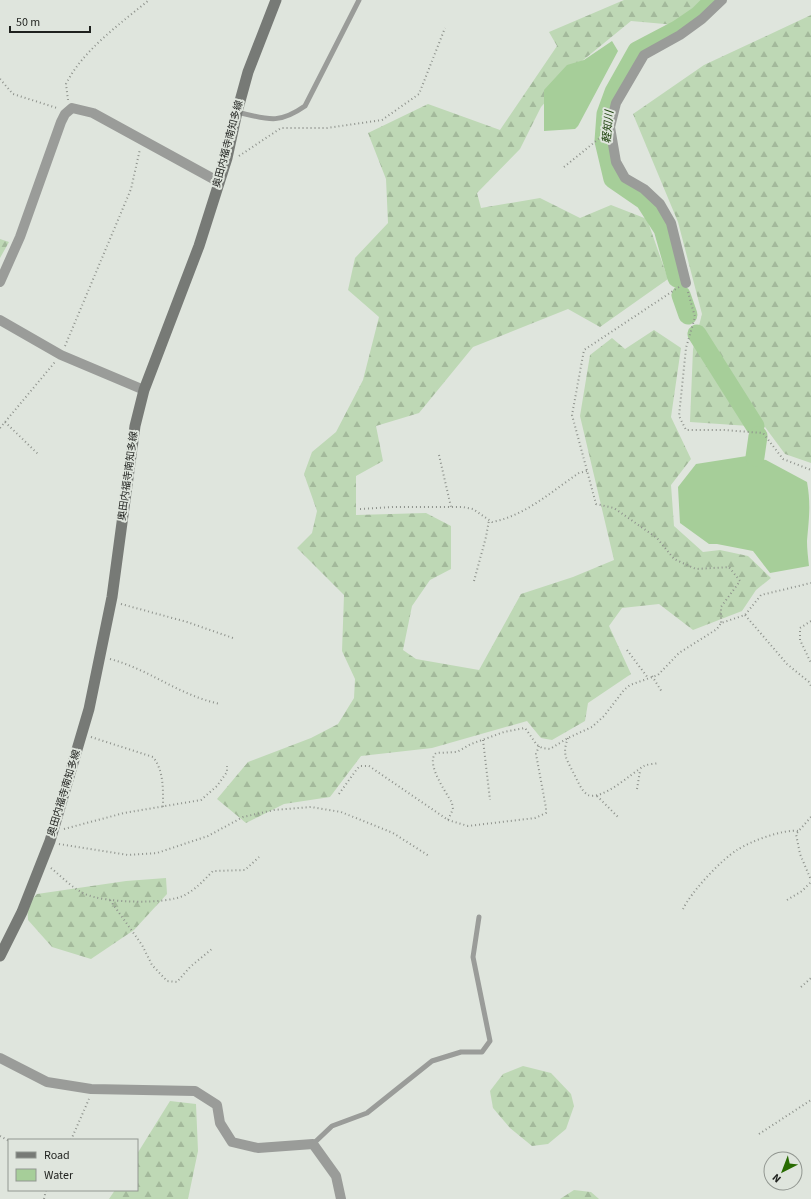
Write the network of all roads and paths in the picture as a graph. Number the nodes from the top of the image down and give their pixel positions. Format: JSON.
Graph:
{"nodes":[{"id":1,"x":149,"y":0,"type":"edge"},
{"id":2,"x":276,"y":0,"type":"edge"},
{"id":3,"x":359,"y":0,"type":"edge"},
{"id":4,"x":722,"y":0,"type":"edge"},
{"id":5,"x":445,"y":28,"type":"dead end"},
{"id":6,"x":0,"y":79,"type":"edge"},
{"id":7,"x":68,"y":111,"type":"junction"},
{"id":8,"x":237,"y":112,"type":"junction"},
{"id":9,"x":611,"y":131,"type":"junction"},
{"id":10,"x":142,"y":140,"type":"junction"},
{"id":11,"x":227,"y":158,"type":"junction"},
{"id":12,"x":564,"y":167,"type":"dead end"},
{"id":13,"x":219,"y":182,"type":"junction"},
{"id":14,"x":0,"y":282,"type":"edge"},
{"id":15,"x":686,"y":282,"type":"junction"},
{"id":16,"x":0,"y":320,"type":"edge"},
{"id":17,"x":61,"y":355,"type":"junction"},
{"id":18,"x":144,"y":390,"type":"junction"},
{"id":19,"x":5,"y":422,"type":"junction"},
{"id":20,"x":0,"y":428,"type":"edge"},
{"id":21,"x":38,"y":454,"type":"dead end"},
{"id":22,"x":439,"y":455,"type":"dead end"},
{"id":23,"x":811,"y":470,"type":"edge"},
{"id":24,"x":587,"y":471,"type":"junction"},
{"id":25,"x":451,"y":507,"type":"junction"},
{"id":26,"x":360,"y":509,"type":"dead end"},
{"id":27,"x":489,"y":520,"type":"junction"},
{"id":28,"x":474,"y":581,"type":"dead end"},
{"id":29,"x":811,"y":583,"type":"edge"},
{"id":30,"x":112,"y":601,"type":"junction"},
{"id":31,"x":745,"y":615,"type":"junction"},
{"id":32,"x":811,"y":622,"type":"edge"},
{"id":33,"x":721,"y":623,"type":"junction"},
{"id":34,"x":232,"y":638,"type":"dead end"},
{"id":35,"x":627,"y":650,"type":"dead end"},
{"id":36,"x":100,"y":656,"type":"junction"},
{"id":37,"x":811,"y":663,"type":"edge"},
{"id":38,"x":652,"y":676,"type":"junction"},
{"id":39,"x":648,"y":678,"type":"junction"},
{"id":40,"x":811,"y":686,"type":"edge"},
{"id":41,"x":662,"y":692,"type":"dead end"},
{"id":42,"x":220,"y":704,"type":"dead end"},
{"id":43,"x":82,"y":734,"type":"junction"},
{"id":44,"x":568,"y":738,"type":"junction"},
{"id":45,"x":483,"y":740,"type":"junction"},
{"id":46,"x":539,"y":746,"type":"junction"},
{"id":47,"x":659,"y":763,"type":"dead end"},
{"id":48,"x":227,"y":766,"type":"dead end"},
{"id":49,"x":640,"y":770,"type":"junction"},
{"id":50,"x":637,"y":789,"type":"dead end"},
{"id":51,"x":339,"y":794,"type":"dead end"},
{"id":52,"x":597,"y":796,"type":"junction"},
{"id":53,"x":490,"y":800,"type":"dead end"},
{"id":54,"x":163,"y":807,"type":"junction"},
{"id":55,"x":618,"y":817,"type":"dead end"},
{"id":56,"x":811,"y":817,"type":"edge"},
{"id":57,"x":448,"y":820,"type":"junction"},
{"id":58,"x":54,"y":827,"type":"junction"},
{"id":59,"x":799,"y":830,"type":"junction"},
{"id":60,"x":50,"y":841,"type":"junction"},
{"id":61,"x":429,"y":856,"type":"dead end"},
{"id":62,"x":259,"y":857,"type":"dead end"},
{"id":63,"x":41,"y":864,"type":"junction"},
{"id":64,"x":811,"y":881,"type":"edge"},
{"id":65,"x":110,"y":900,"type":"junction"},
{"id":66,"x":788,"y":900,"type":"dead end"},
{"id":67,"x":683,"y":909,"type":"dead end"},
{"id":68,"x":479,"y":917,"type":"dead end"},
{"id":69,"x":213,"y":948,"type":"dead end"},
{"id":70,"x":0,"y":956,"type":"edge"},
{"id":71,"x":811,"y":978,"type":"edge"},
{"id":72,"x":802,"y":987,"type":"dead end"},
{"id":73,"x":0,"y":1058,"type":"edge"},
{"id":74,"x":91,"y":1089,"type":"junction"},
{"id":75,"x":811,"y":1100,"type":"edge"},
{"id":76,"x":759,"y":1134,"type":"dead end"},
{"id":77,"x":71,"y":1139,"type":"edge"},
{"id":78,"x":313,"y":1144,"type":"junction"},
{"id":79,"x":341,"y":1199,"type":"edge"}],
"edges":[{"from":1,"to":7,"type":"path"},
{"from":2,"to":8,"type":"main road","name":"奥田内福寺南知多線"},
{"from":3,"to":8,"type":"lane"},
{"from":4,"to":9,"type":"street"},
{"from":5,"to":11,"type":"path"},
{"from":6,"to":7,"type":"path"},
{"from":7,"to":10,"type":"street"},
{"from":7,"to":14,"type":"street"},
{"from":8,"to":11,"type":"main road","name":"奥田内福寺南知多線"},
{"from":9,"to":12,"type":"path"},
{"from":9,"to":15,"type":"street"},
{"from":10,"to":13,"type":"street"},
{"from":10,"to":17,"type":"path"},
{"from":11,"to":13,"type":"main road","name":"奥田内福寺南知多線"},
{"from":13,"to":18,"type":"main road","name":"奥田内福寺南知多線"},
{"from":15,"to":23,"type":"path"},
{"from":15,"to":24,"type":"path"},
{"from":16,"to":17,"type":"street"},
{"from":17,"to":18,"type":"street"},
{"from":17,"to":19,"type":"path"},
{"from":18,"to":30,"type":"main road","name":"奥田内福寺南知多線"},
{"from":19,"to":20,"type":"path"},
{"from":19,"to":21,"type":"path"},
{"from":22,"to":25,"type":"path"},
{"from":24,"to":27,"type":"path"},
{"from":24,"to":33,"type":"path"},
{"from":25,"to":26,"type":"path"},
{"from":25,"to":27,"type":"path"},
{"from":27,"to":28,"type":"path"},
{"from":29,"to":31,"type":"path"},
{"from":30,"to":34,"type":"path"},
{"from":30,"to":36,"type":"main road","name":"奥田内福寺南知多線"},
{"from":31,"to":33,"type":"path"},
{"from":31,"to":40,"type":"path"},
{"from":32,"to":37,"type":"path"},
{"from":33,"to":38,"type":"path"},
{"from":35,"to":39,"type":"path"},
{"from":36,"to":42,"type":"path"},
{"from":36,"to":43,"type":"main road","name":"奥田内福寺南知多線"},
{"from":38,"to":39,"type":"path"},
{"from":38,"to":41,"type":"path"},
{"from":39,"to":44,"type":"path"},
{"from":43,"to":54,"type":"path"},
{"from":43,"to":58,"type":"main road","name":"奥田内福寺南知多線"},
{"from":44,"to":46,"type":"path"},
{"from":44,"to":52,"type":"path"},
{"from":45,"to":46,"type":"path"},
{"from":45,"to":53,"type":"path"},
{"from":45,"to":57,"type":"path"},
{"from":46,"to":57,"type":"path"},
{"from":47,"to":49,"type":"path"},
{"from":48,"to":54,"type":"path"},
{"from":49,"to":50,"type":"path"},
{"from":49,"to":52,"type":"path"},
{"from":51,"to":57,"type":"path"},
{"from":52,"to":55,"type":"path"},
{"from":54,"to":58,"type":"path"},
{"from":56,"to":59,"type":"path"},
{"from":58,"to":60,"type":"main road","name":"奥田内福寺南知多線"},
{"from":59,"to":64,"type":"path"},
{"from":59,"to":67,"type":"path"},
{"from":60,"to":61,"type":"path"},
{"from":60,"to":63,"type":"main road","name":"奥田内福寺南知多線"},
{"from":62,"to":65,"type":"path"},
{"from":63,"to":65,"type":"path"},
{"from":63,"to":70,"type":"main road","name":"奥田内福寺南知多線"},
{"from":64,"to":66,"type":"path"},
{"from":65,"to":69,"type":"path"},
{"from":68,"to":78,"type":"lane"},
{"from":71,"to":72,"type":"path"},
{"from":73,"to":74,"type":"street"},
{"from":74,"to":77,"type":"path"},
{"from":74,"to":78,"type":"street"},
{"from":75,"to":76,"type":"path"},
{"from":78,"to":79,"type":"street"}]}
